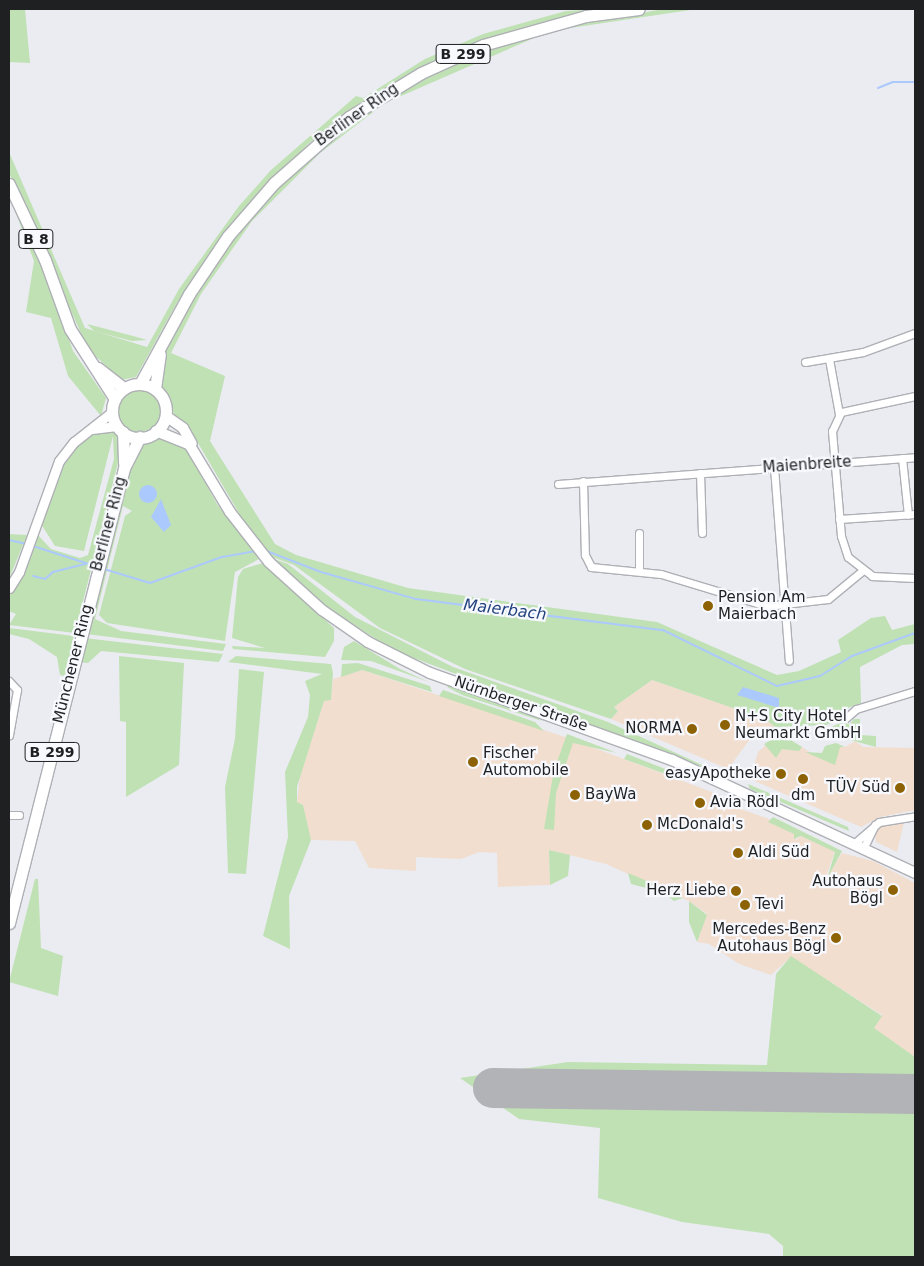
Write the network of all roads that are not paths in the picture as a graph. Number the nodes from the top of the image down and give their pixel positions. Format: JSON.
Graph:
{"nodes":[{"id":1,"x":639,"y":9,"type":"edge"},
{"id":2,"x":9,"y":184,"type":"edge"},
{"id":3,"x":915,"y":333,"type":"edge"},
{"id":4,"x":163,"y":344,"type":"junction"},
{"id":5,"x":828,"y":359,"type":"junction"},
{"id":6,"x":88,"y":360,"type":"junction"},
{"id":7,"x":805,"y":362,"type":"dead end"},
{"id":8,"x":140,"y":384,"type":"junction"},
{"id":9,"x":124,"y":388,"type":"junction"},
{"id":10,"x":155,"y":389,"type":"junction"},
{"id":11,"x":915,"y":396,"type":"edge"},
{"id":12,"x":115,"y":399,"type":"junction"},
{"id":13,"x":112,"y":412,"type":"junction"},
{"id":14,"x":838,"y":414,"type":"junction"},
{"id":15,"x":166,"y":416,"type":"junction"},
{"id":16,"x":91,"y":429,"type":"junction"},
{"id":17,"x":120,"y":429,"type":"junction"},
{"id":18,"x":156,"y":431,"type":"junction"},
{"id":19,"x":140,"y":437,"type":"junction"},
{"id":20,"x":194,"y":450,"type":"junction"},
{"id":21,"x":915,"y":457,"type":"edge"},
{"id":22,"x":902,"y":458,"type":"junction"},
{"id":23,"x":833,"y":463,"type":"junction"},
{"id":24,"x":774,"y":467,"type":"junction"},
{"id":25,"x":124,"y":468,"type":"junction"},
{"id":26,"x":700,"y":473,"type":"junction"},
{"id":27,"x":583,"y":481,"type":"junction"},
{"id":28,"x":558,"y":484,"type":"dead end"},
{"id":29,"x":912,"y":514,"type":"edge"},
{"id":30,"x":839,"y":519,"type":"junction"},
{"id":31,"x":639,"y":533,"type":"dead end"},
{"id":32,"x":702,"y":533,"type":"dead end"},
{"id":33,"x":639,"y":570,"type":"junction"},
{"id":34,"x":862,"y":572,"type":"junction"},
{"id":35,"x":915,"y":578,"type":"edge"},
{"id":36,"x":94,"y":580,"type":"joint"},
{"id":37,"x":9,"y":588,"type":"edge"},
{"id":38,"x":785,"y":606,"type":"junction"},
{"id":39,"x":789,"y":660,"type":"dead end"},
{"id":40,"x":12,"y":683,"type":"edge"},
{"id":41,"x":915,"y":691,"type":"edge"},
{"id":42,"x":846,"y":718,"type":"dead end"},
{"id":43,"x":9,"y":735,"type":"edge"},
{"id":44,"x":9,"y":815,"type":"edge"},
{"id":45,"x":19,"y":815,"type":"dead end"},
{"id":46,"x":915,"y":816,"type":"edge"},
{"id":47,"x":860,"y":844,"type":"junction"},
{"id":48,"x":915,"y":873,"type":"edge"},
{"id":49,"x":9,"y":924,"type":"edge"}],
"edges":[{"from":1,"to":4,"type":"main road","name":"Berliner Ring","number":"B 299"},
{"from":2,"to":6,"type":"main road","number":"B 8"},
{"from":3,"to":5,"type":"street"},
{"from":4,"to":8,"type":"main road","name":"Berliner Ring","number":"B 299"},
{"from":4,"to":10,"type":"main road","name":"Berliner Ring","number":"B 299"},
{"from":5,"to":7,"type":"street"},
{"from":5,"to":14,"type":"street"},
{"from":6,"to":9,"type":"main road","number":"B 8"},
{"from":6,"to":12,"type":"main road","number":"B 8"},
{"from":8,"to":9,"type":"main road"},
{"from":8,"to":10,"type":"main road"},
{"from":9,"to":12,"type":"main road"},
{"from":10,"to":15,"type":"main road"},
{"from":11,"to":14,"type":"street"},
{"from":12,"to":13,"type":"main road"},
{"from":13,"to":16,"type":"street"},
{"from":13,"to":17,"type":"main road","name":"Berliner Ring"},
{"from":14,"to":23,"type":"street"},
{"from":15,"to":18,"type":"main road"},
{"from":15,"to":20,"type":"main road","name":"Nürnberger Straße"},
{"from":16,"to":17,"type":"street"},
{"from":16,"to":37,"type":"street"},
{"from":17,"to":19,"type":"main road"},
{"from":17,"to":25,"type":"main road","name":"Berliner Ring","number":"B 299"},
{"from":18,"to":19,"type":"main road"},
{"from":18,"to":20,"type":"main road","name":"Nürnberger Straße"},
{"from":19,"to":25,"type":"main road","name":"Berliner Ring","number":"B 299"},
{"from":20,"to":47,"type":"main road","name":"Nürnberger Straße"},
{"from":21,"to":22,"type":"street","name":"Maienbreite"},
{"from":22,"to":23,"type":"street","name":"Maienbreite"},
{"from":22,"to":29,"type":"street"},
{"from":23,"to":24,"type":"street","name":"Maienbreite"},
{"from":23,"to":30,"type":"street"},
{"from":24,"to":26,"type":"street","name":"Maienbreite"},
{"from":24,"to":38,"type":"street"},
{"from":25,"to":36,"type":"main road","name":"Berliner Ring","number":"B 299"},
{"from":26,"to":27,"type":"street","name":"Maienbreite"},
{"from":26,"to":32,"type":"street"},
{"from":27,"to":28,"type":"street","name":"Maienbreite"},
{"from":27,"to":33,"type":"street"},
{"from":29,"to":30,"type":"street"},
{"from":30,"to":34,"type":"street"},
{"from":31,"to":33,"type":"street"},
{"from":33,"to":38,"type":"street"},
{"from":34,"to":35,"type":"street"},
{"from":34,"to":38,"type":"street"},
{"from":36,"to":49,"type":"main road","name":"Münchener Ring","number":"B 299"},
{"from":38,"to":39,"type":"street"},
{"from":40,"to":43,"type":"street"},
{"from":41,"to":42,"type":"street"},
{"from":44,"to":45,"type":"street"},
{"from":46,"to":47,"type":"street"},
{"from":47,"to":48,"type":"main road","name":"Nürnberger Straße"}]}
